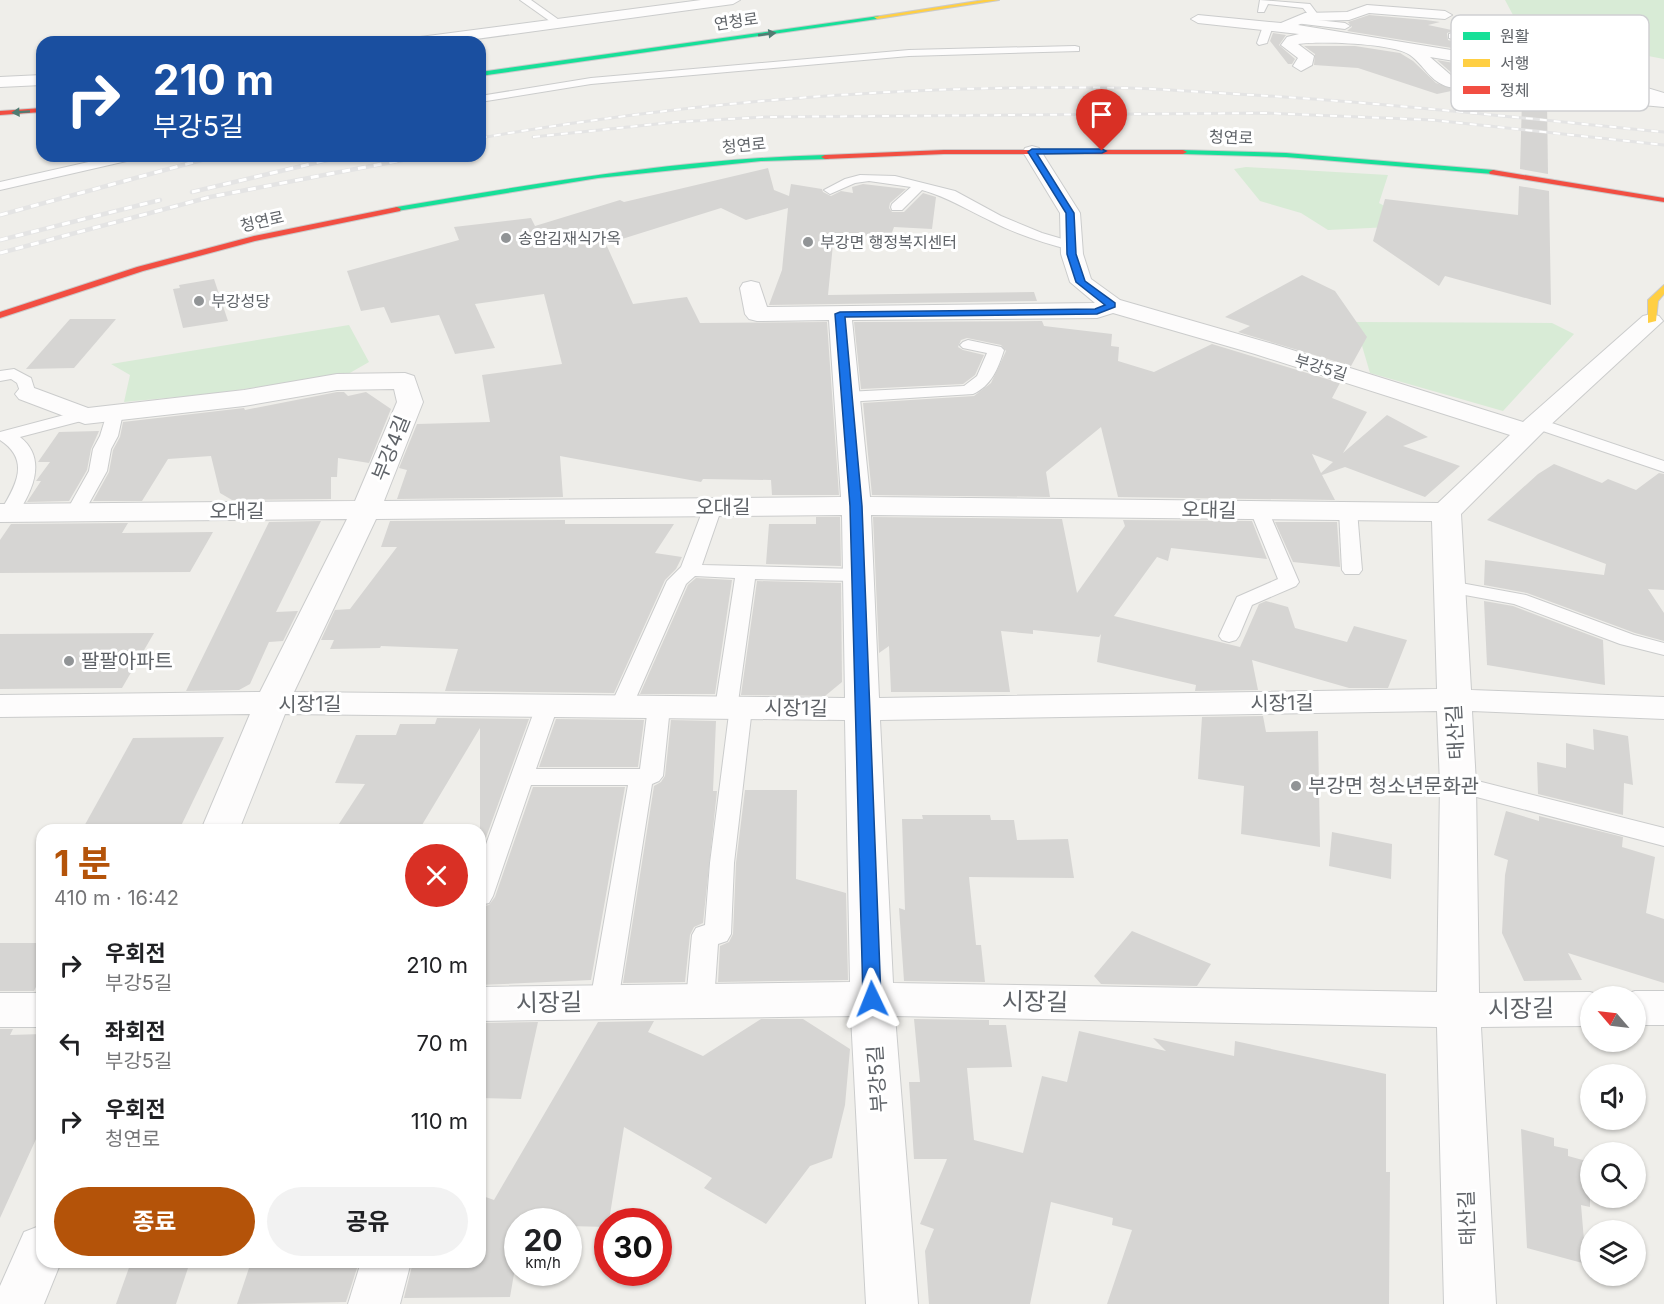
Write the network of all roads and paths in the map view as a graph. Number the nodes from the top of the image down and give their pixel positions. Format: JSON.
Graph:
{"nodes":[{"id":1,"x":525,"y":0,"type":"edge"},
{"id":2,"x":733,"y":0,"type":"edge"},
{"id":3,"x":915,"y":0,"type":"edge"},
{"id":4,"x":996,"y":0,"type":"edge"},
{"id":5,"x":1263,"y":4,"type":"edge"},
{"id":6,"x":1445,"y":15,"type":"dead end"},
{"id":7,"x":1314,"y":16,"type":"junction"},
{"id":8,"x":1198,"y":19,"type":"dead end"},
{"id":9,"x":557,"y":22,"type":"junction"},
{"id":10,"x":1290,"y":25,"type":"junction"},
{"id":11,"x":1268,"y":26,"type":"junction"},
{"id":12,"x":1340,"y":31,"type":"junction"},
{"id":13,"x":461,"y":36,"type":"edge"},
{"id":14,"x":1262,"y":43,"type":"dead end"},
{"id":15,"x":1076,"y":49,"type":"dead end"},
{"id":16,"x":1412,"y":49,"type":"junction"},
{"id":17,"x":1451,"y":56,"type":"edge"},
{"id":18,"x":486,"y":61,"type":"edge"},
{"id":19,"x":1301,"y":66,"type":"dead end"},
{"id":20,"x":486,"y":73,"type":"edge"},
{"id":21,"x":36,"y":80,"type":"edge"},
{"id":22,"x":0,"y":82,"type":"edge"},
{"id":23,"x":1451,"y":82,"type":"edge"},
{"id":24,"x":1649,"y":95,"type":"edge"},
{"id":25,"x":486,"y":98,"type":"edge"},
{"id":26,"x":1649,"y":99,"type":"edge"},
{"id":27,"x":1664,"y":100,"type":"edge"},
{"id":28,"x":36,"y":110,"type":"edge"},
{"id":29,"x":0,"y":113,"type":"edge"},
{"id":30,"x":36,"y":122,"type":"edge"},
{"id":31,"x":0,"y":125,"type":"edge"},
{"id":32,"x":1032,"y":152,"type":"junction"},
{"id":33,"x":106,"y":162,"type":"edge"},
{"id":34,"x":1507,"y":174,"type":"junction"},
{"id":35,"x":920,"y":185,"type":"junction"},
{"id":36,"x":0,"y":186,"type":"edge"},
{"id":37,"x":1664,"y":186,"type":"edge"},
{"id":38,"x":830,"y":190,"type":"dead end"},
{"id":39,"x":1664,"y":202,"type":"edge"},
{"id":40,"x":897,"y":207,"type":"dead end"},
{"id":41,"x":1071,"y":246,"type":"junction"},
{"id":42,"x":751,"y":288,"type":"dead end"},
{"id":43,"x":1664,"y":288,"type":"edge"},
{"id":44,"x":1112,"y":305,"type":"junction"},
{"id":45,"x":840,"y":314,"type":"junction"},
{"id":46,"x":0,"y":315,"type":"edge"},
{"id":47,"x":1660,"y":322,"type":"edge"},
{"id":48,"x":968,"y":345,"type":"dead end"},
{"id":49,"x":0,"y":376,"type":"edge"},
{"id":50,"x":28,"y":394,"type":"joint"},
{"id":51,"x":846,"y":397,"type":"junction"},
{"id":52,"x":115,"y":413,"type":"junction"},
{"id":53,"x":83,"y":415,"type":"junction"},
{"id":54,"x":1533,"y":427,"type":"junction"},
{"id":55,"x":1664,"y":467,"type":"edge"},
{"id":56,"x":856,"y":506,"type":"junction"},
{"id":57,"x":713,"y":507,"type":"junction"},
{"id":58,"x":366,"y":510,"type":"junction"},
{"id":59,"x":1259,"y":510,"type":"junction"},
{"id":60,"x":1348,"y":511,"type":"junction"},
{"id":61,"x":75,"y":512,"type":"junction"},
{"id":62,"x":1446,"y":512,"type":"junction"},
{"id":63,"x":5,"y":513,"type":"edge"},
{"id":64,"x":690,"y":570,"type":"junction"},
{"id":65,"x":1352,"y":570,"type":"dead end"},
{"id":66,"x":746,"y":573,"type":"junction"},
{"id":67,"x":858,"y":575,"type":"junction"},
{"id":68,"x":1450,"y":587,"type":"junction"},
{"id":69,"x":1229,"y":636,"type":"dead end"},
{"id":70,"x":1664,"y":650,"type":"edge"},
{"id":71,"x":1454,"y":700,"type":"junction"},
{"id":72,"x":273,"y":704,"type":"junction"},
{"id":73,"x":0,"y":706,"type":"edge"},
{"id":74,"x":547,"y":706,"type":"junction"},
{"id":75,"x":621,"y":707,"type":"junction"},
{"id":76,"x":659,"y":707,"type":"junction"},
{"id":77,"x":734,"y":708,"type":"junction"},
{"id":78,"x":1664,"y":708,"type":"edge"},
{"id":79,"x":863,"y":709,"type":"junction"},
{"id":80,"x":522,"y":777,"type":"junction"},
{"id":81,"x":641,"y":777,"type":"junction"},
{"id":82,"x":1458,"y":784,"type":"junction"},
{"id":83,"x":223,"y":824,"type":"edge"},
{"id":84,"x":1664,"y":837,"type":"edge"},
{"id":85,"x":486,"y":879,"type":"edge"},
{"id":86,"x":872,"y":999,"type":"junction"},
{"id":87,"x":700,"y":1001,"type":"junction"},
{"id":88,"x":604,"y":1002,"type":"junction"},
{"id":89,"x":486,"y":1004,"type":"edge"},
{"id":90,"x":1646,"y":1008,"type":"edge"},
{"id":91,"x":1664,"y":1008,"type":"edge"},
{"id":92,"x":1580,"y":1009,"type":"edge"},
{"id":93,"x":0,"y":1010,"type":"edge"},
{"id":94,"x":36,"y":1010,"type":"edge"},
{"id":95,"x":1458,"y":1010,"type":"junction"},
{"id":96,"x":36,"y":1262,"type":"edge"},
{"id":97,"x":384,"y":1268,"type":"edge"},
{"id":98,"x":18,"y":1304,"type":"edge"},
{"id":99,"x":374,"y":1304,"type":"edge"},
{"id":100,"x":892,"y":1304,"type":"edge"},
{"id":101,"x":1470,"y":1304,"type":"edge"}],
"edges":[{"from":1,"to":9,"type":"lane"},
{"from":2,"to":9,"type":"street"},
{"from":3,"to":18,"type":"main road","name":"연청로"},
{"from":20,"to":4,"type":"main road","name":"연청로","one_way":true},
{"from":5,"to":7,"type":"lane"},
{"from":6,"to":7,"type":"street"},
{"from":7,"to":10,"type":"street"},
{"from":8,"to":11,"type":"street"},
{"from":9,"to":13,"type":"street"},
{"from":10,"to":11,"type":"street"},
{"from":10,"to":12,"type":"street"},
{"from":11,"to":14,"type":"lane"},
{"from":12,"to":16,"type":"street"},
{"from":12,"to":19,"type":"street"},
{"from":15,"to":25,"type":"lane"},
{"from":16,"to":17,"type":"street"},
{"from":16,"to":23,"type":"street"},
{"from":21,"to":22,"type":"street"},
{"from":24,"to":27,"type":"street"},
{"from":26,"to":27,"type":"street"},
{"from":28,"to":29,"type":"main road","one_way":true},
{"from":30,"to":31,"type":"main road"},
{"from":32,"to":34,"type":"main road","name":"청연로"},
{"from":32,"to":41,"type":"street","name":"부강5길"},
{"from":32,"to":46,"type":"main road","name":"청연로"},
{"from":33,"to":36,"type":"lane"},
{"from":34,"to":37,"type":"main road"},
{"from":34,"to":39,"type":"main road"},
{"from":35,"to":38,"type":"lane"},
{"from":35,"to":40,"type":"lane"},
{"from":35,"to":41,"type":"lane"},
{"from":41,"to":44,"type":"street","name":"부강5길"},
{"from":42,"to":45,"type":"street","name":"부강5길"},
{"from":43,"to":47,"type":"main road"},
{"from":44,"to":45,"type":"street","name":"부강5길"},
{"from":44,"to":54,"type":"street","name":"부강5길"},
{"from":45,"to":51,"type":"street","name":"부강5길"},
{"from":47,"to":54,"type":"street"},
{"from":48,"to":51,"type":"lane"},
{"from":49,"to":50,"type":"lane"},
{"from":50,"to":53,"type":"street","name":"부강4길"},
{"from":51,"to":56,"type":"street","name":"부강5길"},
{"from":52,"to":53,"type":"street","name":"부강4길"},
{"from":52,"to":58,"type":"street","name":"부강4길"},
{"from":52,"to":61,"type":"lane"},
{"from":53,"to":63,"type":"lane"},
{"from":54,"to":55,"type":"lane"},
{"from":54,"to":62,"type":"street"},
{"from":56,"to":57,"type":"street","name":"오대길"},
{"from":56,"to":59,"type":"street","name":"오대길"},
{"from":56,"to":67,"type":"street","name":"부강5길"},
{"from":57,"to":58,"type":"street","name":"오대길"},
{"from":57,"to":64,"type":"lane"},
{"from":58,"to":61,"type":"street","name":"오대길"},
{"from":58,"to":72,"type":"street","name":"부강4길"},
{"from":59,"to":60,"type":"street","name":"오대길"},
{"from":59,"to":69,"type":"lane"},
{"from":60,"to":62,"type":"street","name":"오대길"},
{"from":60,"to":65,"type":"lane"},
{"from":61,"to":63,"type":"street","name":"오대길"},
{"from":62,"to":68,"type":"street","name":"태산길"},
{"from":64,"to":66,"type":"lane"},
{"from":64,"to":75,"type":"lane"},
{"from":66,"to":67,"type":"lane"},
{"from":66,"to":77,"type":"lane"},
{"from":67,"to":79,"type":"street","name":"부강5길"},
{"from":68,"to":70,"type":"lane"},
{"from":68,"to":71,"type":"street","name":"태산길"},
{"from":71,"to":78,"type":"street","name":"시장1길"},
{"from":71,"to":79,"type":"street","name":"시장1길"},
{"from":71,"to":82,"type":"street","name":"태산길"},
{"from":72,"to":73,"type":"street","name":"시장1길"},
{"from":72,"to":74,"type":"street","name":"시장1길"},
{"from":72,"to":83,"type":"street","name":"부강4길"},
{"from":74,"to":75,"type":"street","name":"시장1길"},
{"from":74,"to":80,"type":"lane"},
{"from":75,"to":76,"type":"street","name":"시장1길"},
{"from":76,"to":77,"type":"street","name":"시장1길"},
{"from":76,"to":81,"type":"lane"},
{"from":77,"to":79,"type":"street","name":"시장1길"},
{"from":77,"to":87,"type":"lane"},
{"from":79,"to":86,"type":"street","name":"부강5길"},
{"from":80,"to":81,"type":"lane"},
{"from":80,"to":85,"type":"lane"},
{"from":81,"to":88,"type":"lane"},
{"from":82,"to":84,"type":"lane"},
{"from":82,"to":95,"type":"street","name":"태산길"},
{"from":86,"to":87,"type":"street","name":"시장길"},
{"from":86,"to":95,"type":"street","name":"시장길"},
{"from":86,"to":100,"type":"street","name":"부강5길"},
{"from":87,"to":88,"type":"street","name":"시장길"},
{"from":88,"to":89,"type":"street","name":"시장길"},
{"from":90,"to":91,"type":"street"},
{"from":92,"to":95,"type":"street","name":"시장길"},
{"from":93,"to":94,"type":"street"},
{"from":95,"to":101,"type":"street","name":"태산길"},
{"from":96,"to":98,"type":"street"},
{"from":97,"to":99,"type":"street"}]}
